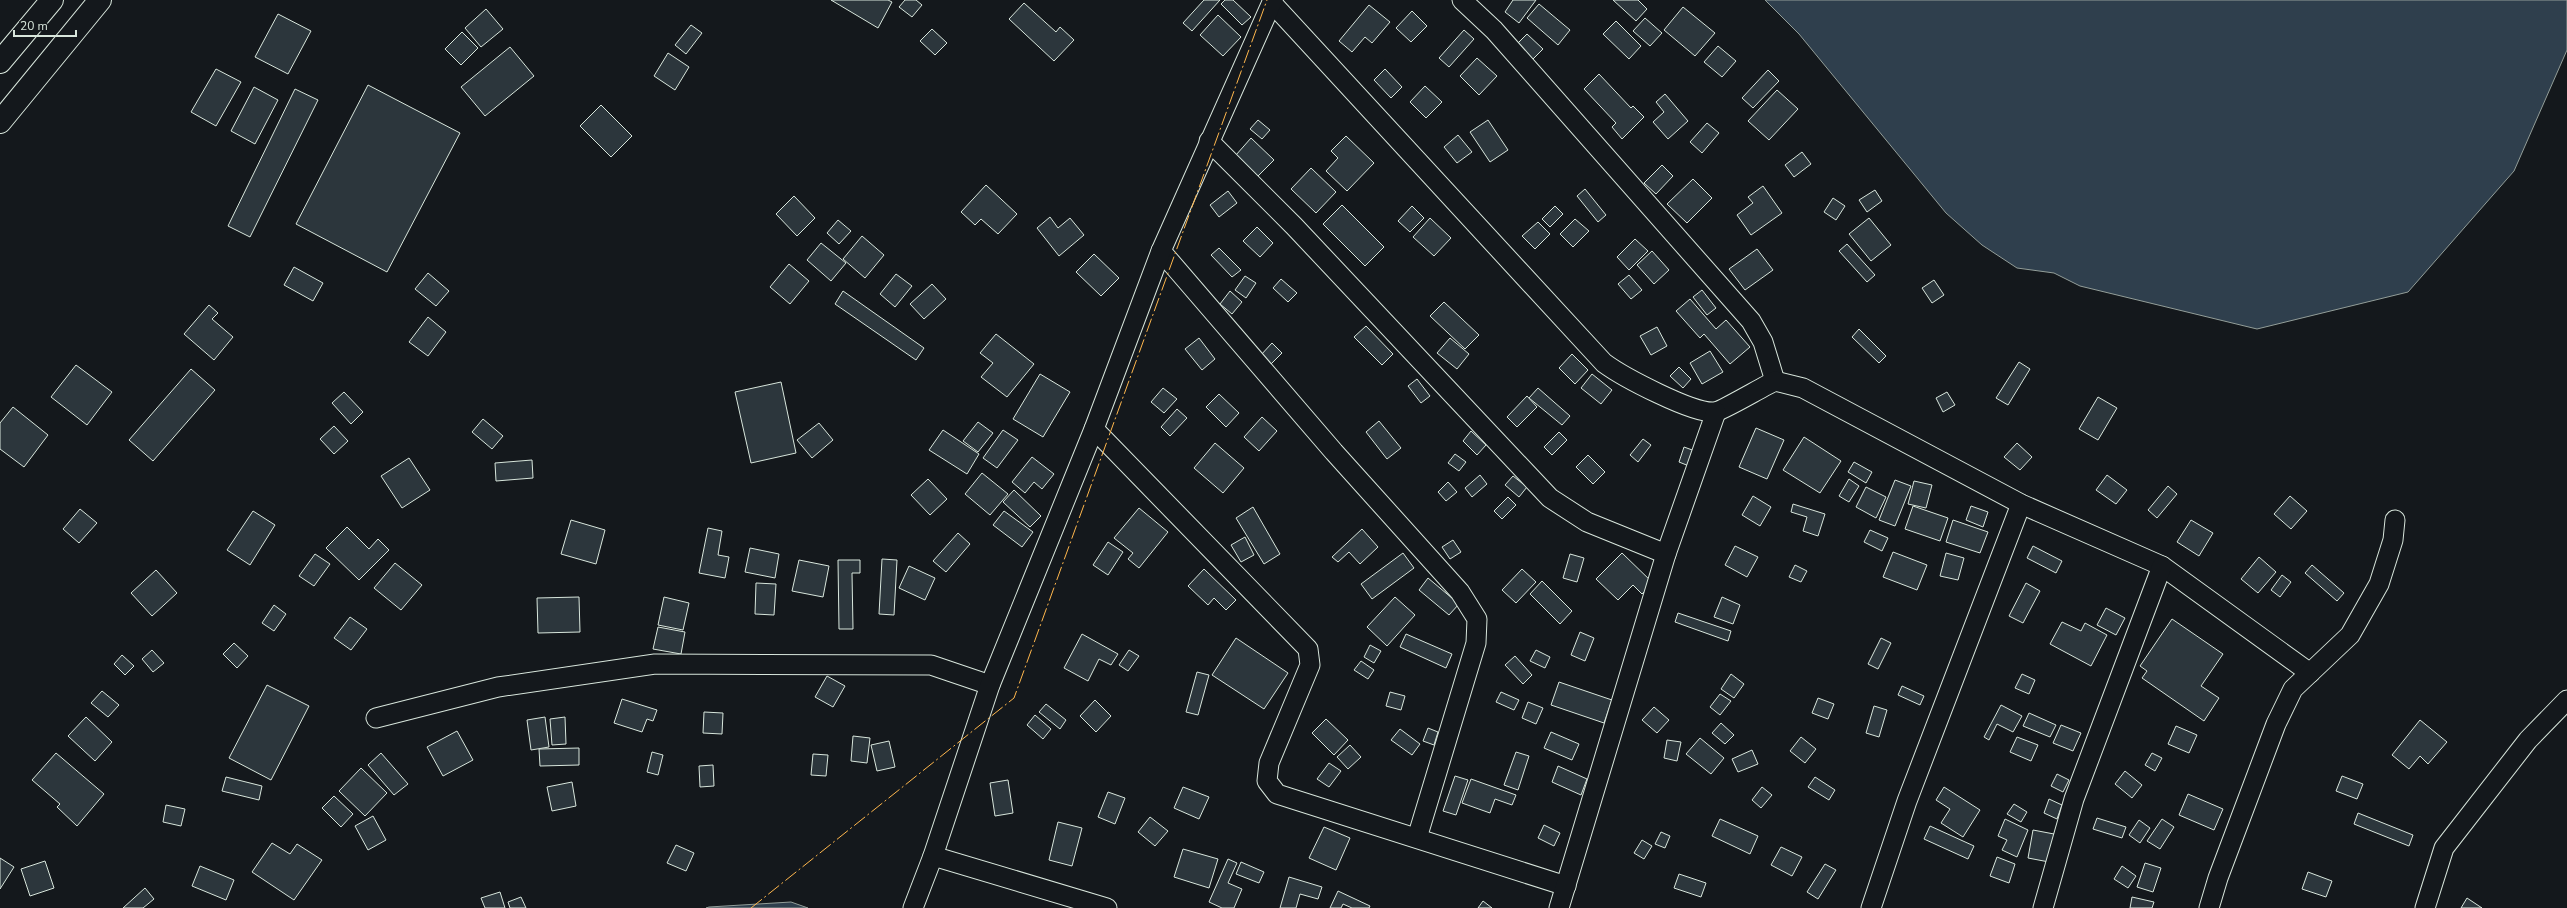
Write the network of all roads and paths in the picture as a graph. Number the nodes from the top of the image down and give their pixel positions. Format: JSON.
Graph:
{"nodes":[{"id":1,"x":52,"y":0,"type":"edge"},
{"id":2,"x":100,"y":0,"type":"edge"},
{"id":3,"x":1462,"y":0,"type":"edge"},
{"id":4,"x":1272,"y":1,"type":"edge"},
{"id":5,"x":0,"y":62,"type":"edge"},
{"id":6,"x":1,"y":118,"type":"edge"},
{"id":7,"x":1209,"y":141,"type":"junction"},
{"id":8,"x":1161,"y":251,"type":"junction"},
{"id":9,"x":1775,"y":381,"type":"junction"},
{"id":10,"x":1716,"y":412,"type":"junction"},
{"id":11,"x":1094,"y":429,"type":"junction"},
{"id":12,"x":2021,"y":504,"type":"junction"},
{"id":13,"x":2395,"y":520,"type":"dead end"},
{"id":14,"x":1666,"y":554,"type":"junction"},
{"id":15,"x":2162,"y":566,"type":"junction"},
{"id":16,"x":2310,"y":673,"type":"junction"},
{"id":17,"x":990,"y":685,"type":"junction"},
{"id":18,"x":2567,"y":700,"type":"edge"},
{"id":19,"x":376,"y":718,"type":"dead end"},
{"id":20,"x":1417,"y":838,"type":"junction"},
{"id":21,"x":933,"y":856,"type":"junction"},
{"id":22,"x":1566,"y":886,"type":"junction"},
{"id":23,"x":913,"y":908,"type":"edge"},
{"id":24,"x":1107,"y":908,"type":"edge"},
{"id":25,"x":1559,"y":908,"type":"edge"},
{"id":26,"x":1871,"y":908,"type":"edge"},
{"id":27,"x":2042,"y":908,"type":"edge"},
{"id":28,"x":2209,"y":908,"type":"edge"},
{"id":29,"x":2425,"y":908,"type":"edge"}],
"edges":[{"from":1,"to":5,"type":"main road"},
{"from":2,"to":6,"type":"main road"},
{"from":3,"to":9,"type":"street"},
{"from":4,"to":7,"type":"street"},
{"from":4,"to":10,"type":"street"},
{"from":7,"to":8,"type":"street"},
{"from":7,"to":14,"type":"street"},
{"from":8,"to":11,"type":"street"},
{"from":8,"to":20,"type":"street"},
{"from":9,"to":10,"type":"street"},
{"from":9,"to":12,"type":"street"},
{"from":10,"to":14,"type":"street"},
{"from":11,"to":17,"type":"street"},
{"from":11,"to":20,"type":"street"},
{"from":12,"to":15,"type":"street"},
{"from":12,"to":26,"type":"street"},
{"from":13,"to":16,"type":"street"},
{"from":14,"to":22,"type":"street"},
{"from":15,"to":16,"type":"street"},
{"from":15,"to":27,"type":"street"},
{"from":16,"to":28,"type":"street"},
{"from":17,"to":19,"type":"street"},
{"from":17,"to":21,"type":"street"},
{"from":18,"to":29,"type":"street"},
{"from":20,"to":22,"type":"street"},
{"from":21,"to":23,"type":"street"},
{"from":21,"to":24,"type":"street"},
{"from":22,"to":25,"type":"street"}]}
